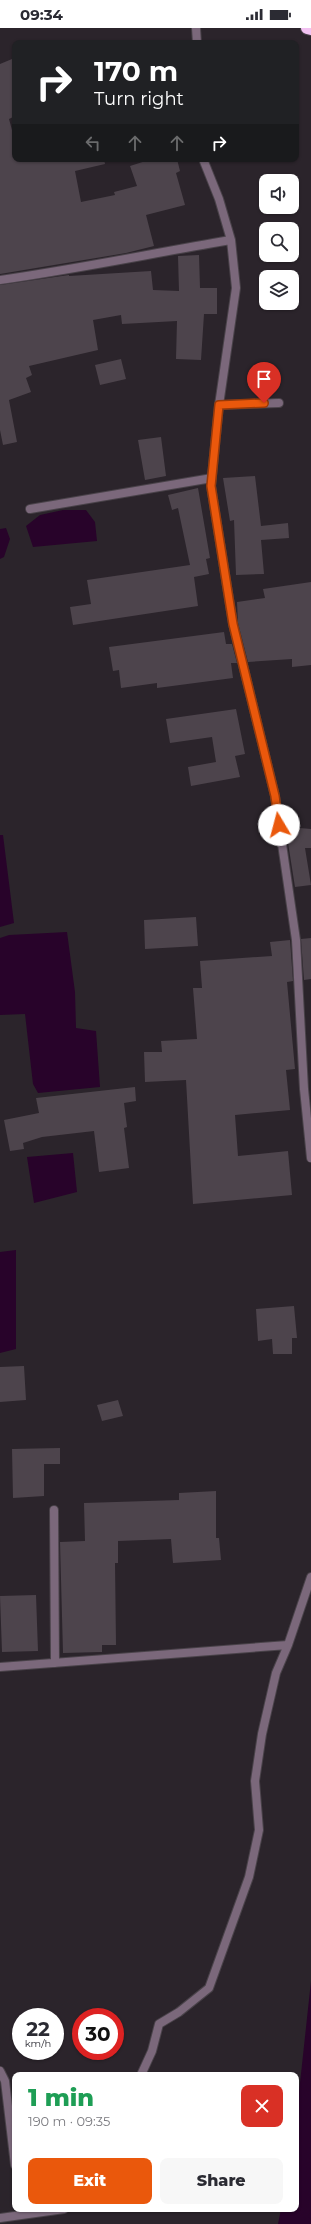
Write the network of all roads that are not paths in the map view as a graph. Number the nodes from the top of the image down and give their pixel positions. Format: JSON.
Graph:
{"nodes":[{"id":1,"x":196,"y":28,"type":"edge"},
{"id":2,"x":307,"y":28,"type":"edge"},
{"id":3,"x":311,"y":28,"type":"edge"},
{"id":4,"x":197,"y":40,"type":"edge"},
{"id":5,"x":204,"y":162,"type":"edge"},
{"id":6,"x":231,"y":240,"type":"junction"},
{"id":7,"x":0,"y":280,"type":"edge"},
{"id":8,"x":279,"y":403,"type":"dead end"},
{"id":9,"x":219,"y":405,"type":"junction"},
{"id":10,"x":212,"y":478,"type":"junction"},
{"id":11,"x":30,"y":509,"type":"dead end"},
{"id":12,"x":311,"y":1158,"type":"edge"},
{"id":13,"x":54,"y":1510,"type":"dead end"},
{"id":14,"x":311,"y":1577,"type":"edge"},
{"id":15,"x":288,"y":1645,"type":"junction"},
{"id":16,"x":55,"y":1663,"type":"junction"},
{"id":17,"x":0,"y":1666,"type":"edge"},
{"id":18,"x":0,"y":2071,"type":"edge"},
{"id":19,"x":142,"y":2072,"type":"edge"},
{"id":20,"x":12,"y":2140,"type":"edge"},
{"id":21,"x":24,"y":2212,"type":"edge"},
{"id":22,"x":0,"y":2218,"type":"edge"}],
"edges":[{"from":1,"to":4,"type":"street"},
{"from":2,"to":3,"type":"highway"},
{"from":5,"to":6,"type":"street"},
{"from":6,"to":7,"type":"street"},
{"from":6,"to":9,"type":"street"},
{"from":8,"to":9,"type":"street"},
{"from":9,"to":10,"type":"street"},
{"from":10,"to":11,"type":"street"},
{"from":10,"to":12,"type":"street"},
{"from":13,"to":16,"type":"street"},
{"from":14,"to":15,"type":"street"},
{"from":15,"to":16,"type":"street"},
{"from":15,"to":19,"type":"street"},
{"from":16,"to":17,"type":"street"},
{"from":18,"to":20,"type":"street"},
{"from":21,"to":22,"type":"street"}]}
